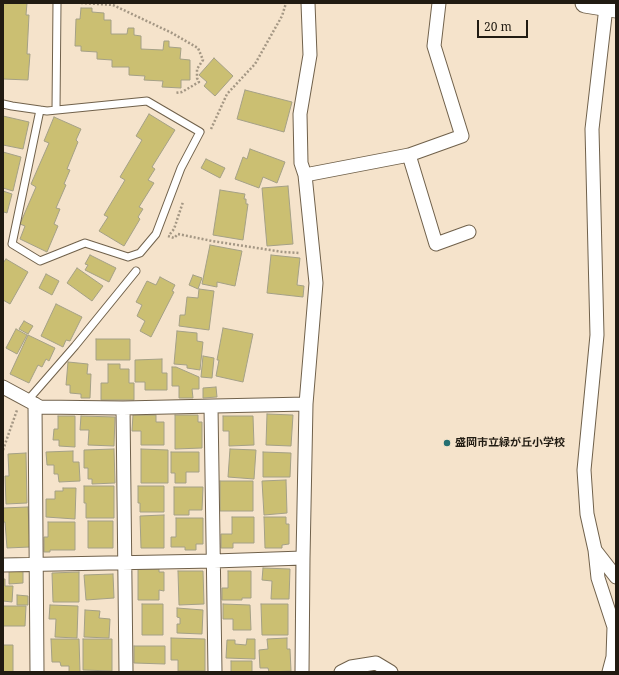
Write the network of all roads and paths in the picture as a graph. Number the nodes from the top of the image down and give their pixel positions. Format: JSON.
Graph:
{"nodes":[{"id":1,"x":57,"y":3,"type":"edge"},
{"id":2,"x":81,"y":3,"type":"edge"},
{"id":3,"x":286,"y":3,"type":"edge"},
{"id":4,"x":308,"y":3,"type":"edge"},
{"id":5,"x":439,"y":3,"type":"edge"},
{"id":6,"x":585,"y":3,"type":"edge"},
{"id":7,"x":611,"y":7,"type":"edge"},
{"id":8,"x":175,"y":93,"type":"dead end"},
{"id":9,"x":3,"y":104,"type":"edge"},
{"id":10,"x":40,"y":110,"type":"junction"},
{"id":11,"x":56,"y":110,"type":"junction"},
{"id":12,"x":208,"y":135,"type":"dead end"},
{"id":13,"x":409,"y":155,"type":"junction"},
{"id":14,"x":305,"y":175,"type":"junction"},
{"id":15,"x":184,"y":198,"type":"dead end"},
{"id":16,"x":469,"y":232,"type":"dead end"},
{"id":17,"x":168,"y":236,"type":"junction"},
{"id":18,"x":164,"y":241,"type":"dead end"},
{"id":19,"x":314,"y":253,"type":"junction"},
{"id":20,"x":136,"y":271,"type":"dead end"},
{"id":21,"x":3,"y":387,"type":"edge"},
{"id":22,"x":28,"y":400,"type":"junction"},
{"id":23,"x":306,"y":404,"type":"junction"},
{"id":24,"x":211,"y":406,"type":"junction"},
{"id":25,"x":123,"y":408,"type":"junction"},
{"id":26,"x":3,"y":450,"type":"edge"},
{"id":27,"x":595,"y":550,"type":"junction"},
{"id":28,"x":303,"y":558,"type":"junction"},
{"id":29,"x":214,"y":561,"type":"junction"},
{"id":30,"x":125,"y":562,"type":"junction"},
{"id":31,"x":3,"y":565,"type":"edge"},
{"id":32,"x":36,"y":565,"type":"junction"},
{"id":33,"x":611,"y":568,"type":"edge"},
{"id":34,"x":616,"y":577,"type":"edge"},
{"id":35,"x":37,"y":672,"type":"edge"},
{"id":36,"x":126,"y":672,"type":"edge"},
{"id":37,"x":215,"y":672,"type":"edge"},
{"id":38,"x":302,"y":672,"type":"edge"},
{"id":39,"x":341,"y":672,"type":"edge"},
{"id":40,"x":391,"y":672,"type":"edge"},
{"id":41,"x":609,"y":672,"type":"edge"}],
"edges":[{"from":1,"to":11,"type":"lane"},
{"from":2,"to":8,"type":"path"},
{"from":3,"to":12,"type":"path"},
{"from":4,"to":14,"type":"street"},
{"from":5,"to":13,"type":"street"},
{"from":6,"to":7,"type":"street"},
{"from":7,"to":27,"type":"street"},
{"from":9,"to":10,"type":"lane"},
{"from":10,"to":11,"type":"lane"},
{"from":10,"to":11,"type":"lane"},
{"from":13,"to":14,"type":"street"},
{"from":13,"to":16,"type":"street"},
{"from":14,"to":19,"type":"street"},
{"from":15,"to":17,"type":"path"},
{"from":17,"to":18,"type":"path"},
{"from":17,"to":19,"type":"path"},
{"from":19,"to":23,"type":"street"},
{"from":20,"to":22,"type":"lane"},
{"from":21,"to":22,"type":"street"},
{"from":22,"to":25,"type":"street"},
{"from":22,"to":26,"type":"path"},
{"from":22,"to":32,"type":"street"},
{"from":23,"to":24,"type":"street"},
{"from":23,"to":28,"type":"street"},
{"from":24,"to":25,"type":"street"},
{"from":24,"to":29,"type":"street"},
{"from":25,"to":30,"type":"street"},
{"from":27,"to":33,"type":"street"},
{"from":27,"to":41,"type":"street"},
{"from":28,"to":29,"type":"street"},
{"from":28,"to":38,"type":"street"},
{"from":29,"to":30,"type":"street"},
{"from":29,"to":37,"type":"street"},
{"from":30,"to":32,"type":"street"},
{"from":30,"to":36,"type":"street"},
{"from":31,"to":32,"type":"street"},
{"from":32,"to":35,"type":"street"},
{"from":33,"to":34,"type":"street"},
{"from":39,"to":40,"type":"street"}]}
